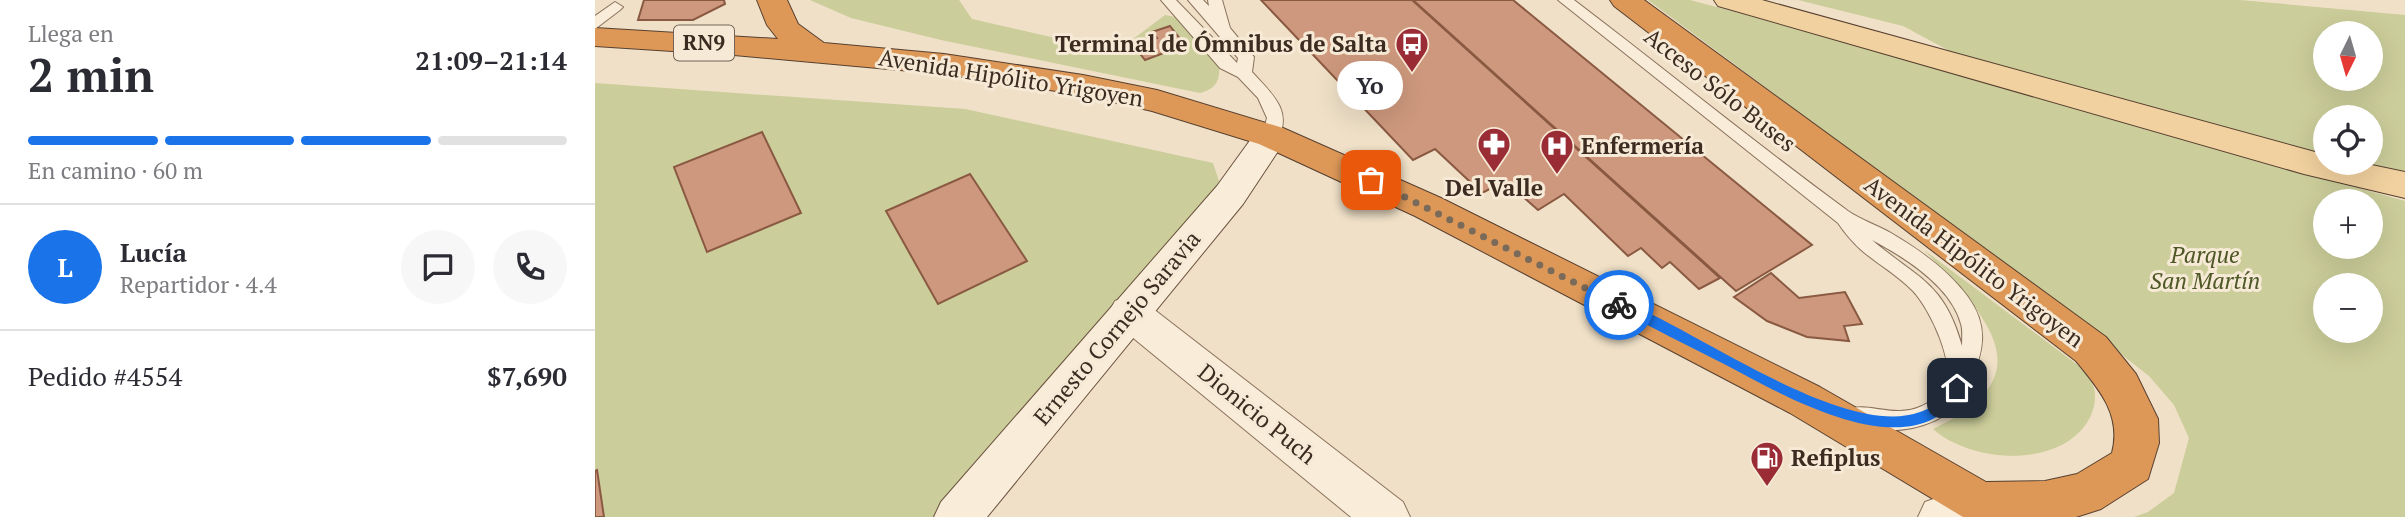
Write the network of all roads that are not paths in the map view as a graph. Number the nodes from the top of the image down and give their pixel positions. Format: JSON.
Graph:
{"nodes":[{"id":1,"x":772,"y":0,"type":"edge"},
{"id":2,"x":1168,"y":0,"type":"edge"},
{"id":3,"x":1195,"y":0,"type":"edge"},
{"id":4,"x":1215,"y":0,"type":"edge"},
{"id":5,"x":1565,"y":0,"type":"edge"},
{"id":6,"x":1625,"y":0,"type":"edge"},
{"id":7,"x":1729,"y":0,"type":"edge"},
{"id":8,"x":615,"y":7,"type":"dead end"},
{"id":9,"x":595,"y":24,"type":"edge"},
{"id":10,"x":1223,"y":29,"type":"junction"},
{"id":11,"x":595,"y":37,"type":"edge"},
{"id":12,"x":814,"y":51,"type":"junction"},
{"id":13,"x":1244,"y":73,"type":"junction"},
{"id":14,"x":1271,"y":136,"type":"junction"},
{"id":15,"x":2405,"y":185,"type":"edge"},
{"id":16,"x":1129,"y":312,"type":"junction"},
{"id":17,"x":1805,"y":400,"type":"junction"},
{"id":18,"x":1974,"y":512,"type":"edge"},
{"id":19,"x":958,"y":517,"type":"edge"},
{"id":20,"x":1386,"y":517,"type":"edge"}],
"edges":[{"from":1,"to":12,"type":"highway"},
{"from":2,"to":13,"type":"lane"},
{"from":3,"to":10,"type":"lane"},
{"from":4,"to":10,"type":"lane"},
{"from":5,"to":17,"type":"lane","name":"Acceso Sólo Buses"},
{"from":6,"to":18,"type":"highway","name":"Avenida Hipólito Yrigoyen"},
{"from":7,"to":15,"type":"main road"},
{"from":8,"to":9,"type":"lane"},
{"from":10,"to":13,"type":"lane"},
{"from":11,"to":12,"type":"highway","number":"RN9"},
{"from":12,"to":14,"type":"highway","name":"Avenida Hipólito Yrigoyen"},
{"from":13,"to":14,"type":"lane"},
{"from":14,"to":16,"type":"street","name":"Ernesto Cornejo Saravia"},
{"from":14,"to":17,"type":"highway","name":"Avenida Hipólito Yrigoyen"},
{"from":16,"to":19,"type":"street","name":"Ernesto Cornejo Saravia"},
{"from":16,"to":20,"type":"street","name":"Dionicio Puch"},
{"from":17,"to":18,"type":"highway","name":"Avenida Hipólito Yrigoyen"}]}
